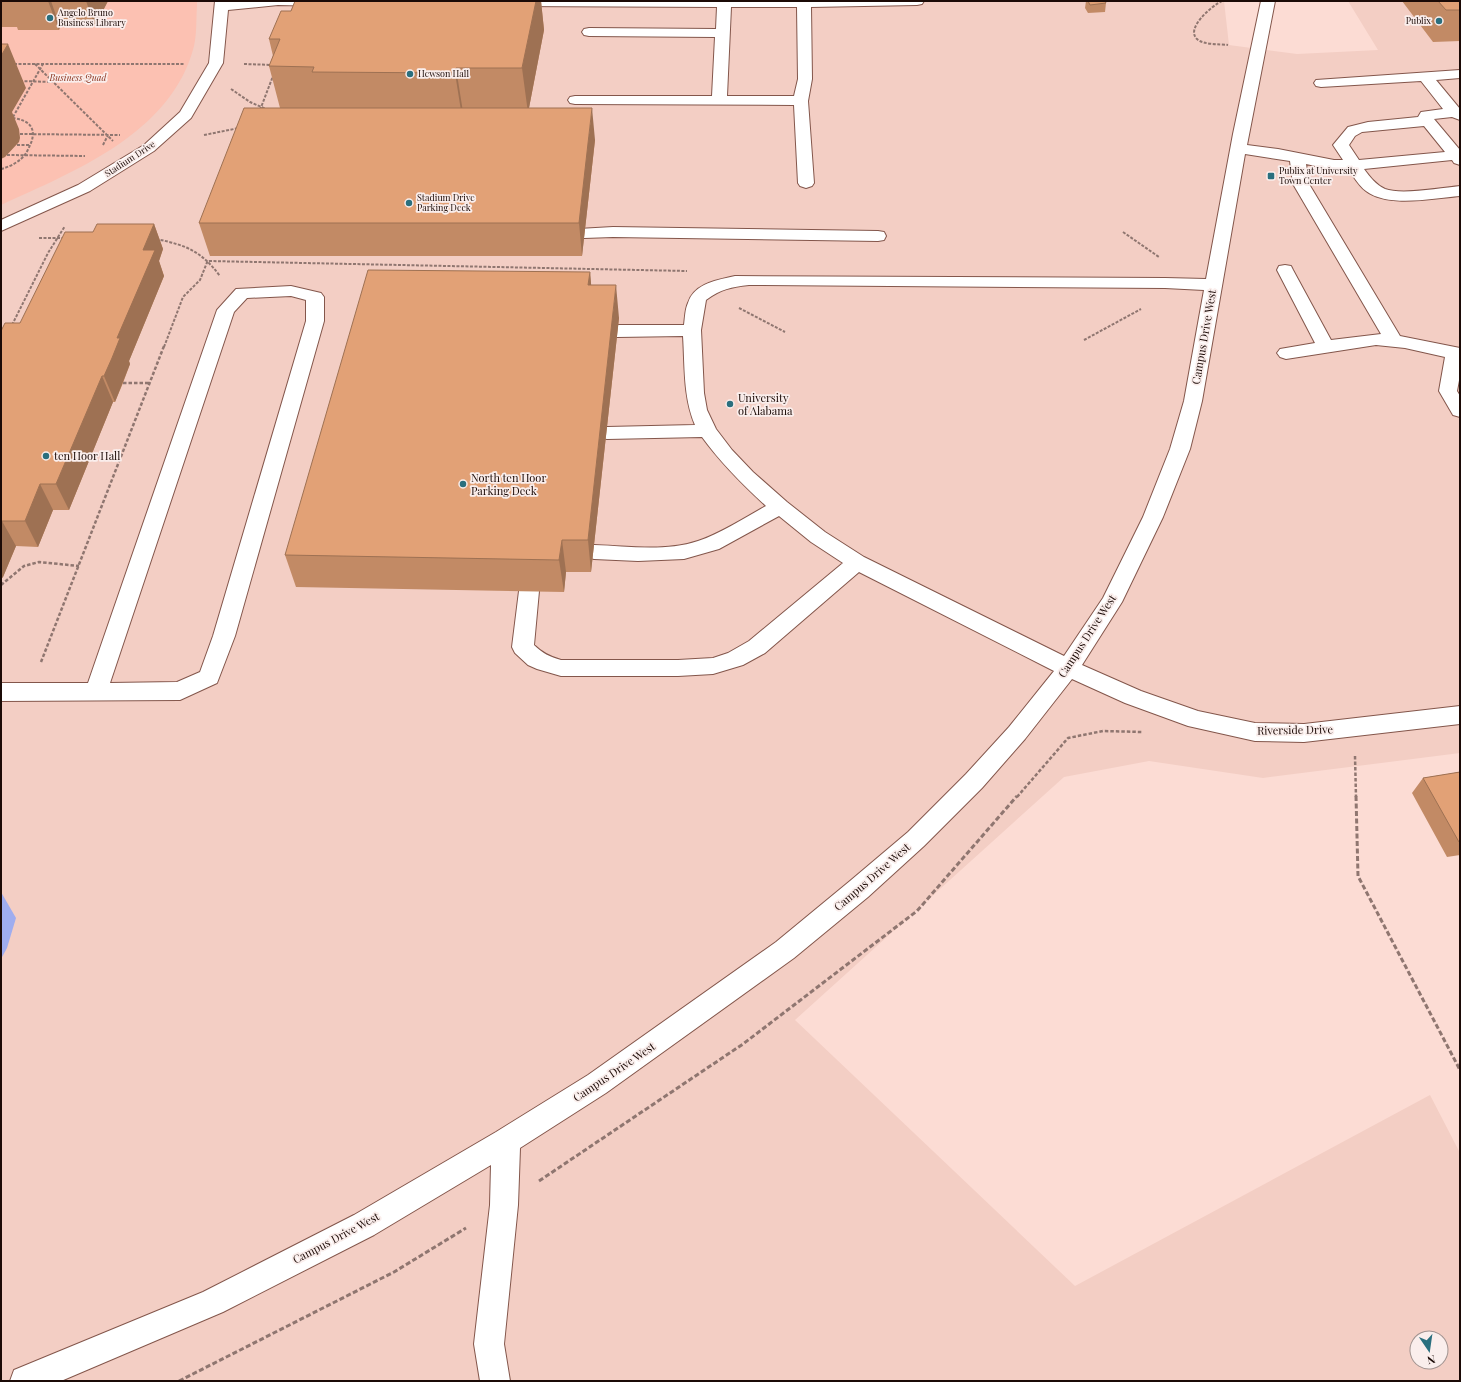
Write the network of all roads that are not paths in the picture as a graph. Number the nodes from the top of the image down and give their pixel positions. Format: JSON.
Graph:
{"nodes":[{"id":1,"x":917,"y":1,"type":"edge"},
{"id":2,"x":1268,"y":1,"type":"edge"},
{"id":3,"x":340,"y":2,"type":"edge"},
{"id":4,"x":498,"y":2,"type":"edge"},
{"id":5,"x":546,"y":2,"type":"edge"},
{"id":6,"x":903,"y":2,"type":"edge"},
{"id":7,"x":724,"y":3,"type":"junction"},
{"id":8,"x":804,"y":3,"type":"junction"},
{"id":9,"x":222,"y":4,"type":"edge"},
{"id":10,"x":589,"y":32,"type":"dead end"},
{"id":11,"x":722,"y":33,"type":"junction"},
{"id":12,"x":1460,"y":74,"type":"edge"},
{"id":13,"x":1426,"y":77,"type":"junction"},
{"id":14,"x":1321,"y":83,"type":"dead end"},
{"id":15,"x":575,"y":100,"type":"dead end"},
{"id":16,"x":719,"y":100,"type":"junction"},
{"id":17,"x":801,"y":101,"type":"junction"},
{"id":18,"x":1457,"y":113,"type":"edge"},
{"id":19,"x":1427,"y":121,"type":"junction"},
{"id":20,"x":1239,"y":149,"type":"junction"},
{"id":21,"x":1458,"y":157,"type":"edge"},
{"id":22,"x":1297,"y":158,"type":"junction"},
{"id":23,"x":1354,"y":165,"type":"junction"},
{"id":24,"x":806,"y":183,"type":"dead end"},
{"id":25,"x":1460,"y":191,"type":"edge"},
{"id":26,"x":1,"y":226,"type":"edge"},
{"id":27,"x":584,"y":233,"type":"dead end"},
{"id":28,"x":878,"y":236,"type":"dead end"},
{"id":29,"x":1285,"y":270,"type":"dead end"},
{"id":30,"x":1213,"y":285,"type":"junction"},
{"id":31,"x":692,"y":330,"type":"junction"},
{"id":32,"x":617,"y":331,"type":"dead end"},
{"id":33,"x":1394,"y":341,"type":"junction"},
{"id":34,"x":1326,"y":347,"type":"junction"},
{"id":35,"x":1286,"y":353,"type":"dead end"},
{"id":36,"x":1458,"y":354,"type":"edge"},
{"id":37,"x":1460,"y":411,"type":"edge"},
{"id":38,"x":707,"y":431,"type":"junction"},
{"id":39,"x":607,"y":433,"type":"dead end"},
{"id":40,"x":780,"y":507,"type":"junction"},
{"id":41,"x":594,"y":552,"type":"dead end"},
{"id":42,"x":857,"y":562,"type":"junction"},
{"id":43,"x":529,"y":591,"type":"edge"},
{"id":44,"x":1068,"y":668,"type":"junction"},
{"id":45,"x":1,"y":692,"type":"edge"},
{"id":46,"x":96,"y":692,"type":"junction"},
{"id":47,"x":1460,"y":715,"type":"edge"},
{"id":48,"x":506,"y":1141,"type":"junction"},
{"id":49,"x":25,"y":1381,"type":"edge"},
{"id":50,"x":494,"y":1381,"type":"edge"}],
"edges":[{"from":1,"to":6,"type":"street"},
{"from":2,"to":20,"type":"street","name":"Campus Drive West"},
{"from":3,"to":9,"type":"street"},
{"from":4,"to":5,"type":"street"},
{"from":5,"to":7,"type":"street"},
{"from":6,"to":8,"type":"street"},
{"from":7,"to":8,"type":"street"},
{"from":7,"to":11,"type":"street"},
{"from":8,"to":17,"type":"street"},
{"from":9,"to":26,"type":"street","name":"Stadium Drive"},
{"from":10,"to":11,"type":"street"},
{"from":11,"to":16,"type":"street"},
{"from":12,"to":13,"type":"street"},
{"from":13,"to":14,"type":"street"},
{"from":13,"to":18,"type":"street"},
{"from":15,"to":16,"type":"street"},
{"from":16,"to":17,"type":"street"},
{"from":17,"to":24,"type":"street"},
{"from":18,"to":19,"type":"street"},
{"from":19,"to":21,"type":"street"},
{"from":19,"to":23,"type":"street"},
{"from":20,"to":22,"type":"street"},
{"from":20,"to":30,"type":"street","name":"Campus Drive West"},
{"from":21,"to":23,"type":"street"},
{"from":22,"to":23,"type":"street"},
{"from":22,"to":33,"type":"street"},
{"from":23,"to":25,"type":"street"},
{"from":27,"to":28,"type":"street"},
{"from":29,"to":34,"type":"street"},
{"from":30,"to":31,"type":"street","name":"Riverside Drive"},
{"from":30,"to":44,"type":"street","name":"Campus Drive West"},
{"from":31,"to":32,"type":"street"},
{"from":31,"to":38,"type":"street","name":"Riverside Drive"},
{"from":33,"to":34,"type":"street"},
{"from":33,"to":36,"type":"street"},
{"from":34,"to":35,"type":"street"},
{"from":36,"to":37,"type":"street"},
{"from":38,"to":39,"type":"street"},
{"from":38,"to":40,"type":"street","name":"Riverside Drive"},
{"from":40,"to":41,"type":"street"},
{"from":40,"to":42,"type":"street","name":"Riverside Drive"},
{"from":42,"to":43,"type":"street"},
{"from":42,"to":44,"type":"street","name":"Riverside Drive"},
{"from":44,"to":47,"type":"street","name":"Riverside Drive"},
{"from":44,"to":48,"type":"street","name":"Campus Drive West"},
{"from":45,"to":46,"type":"street"},
{"from":46,"to":46,"type":"street"},
{"from":48,"to":49,"type":"street","name":"Campus Drive West"},
{"from":48,"to":50,"type":"street"}]}
